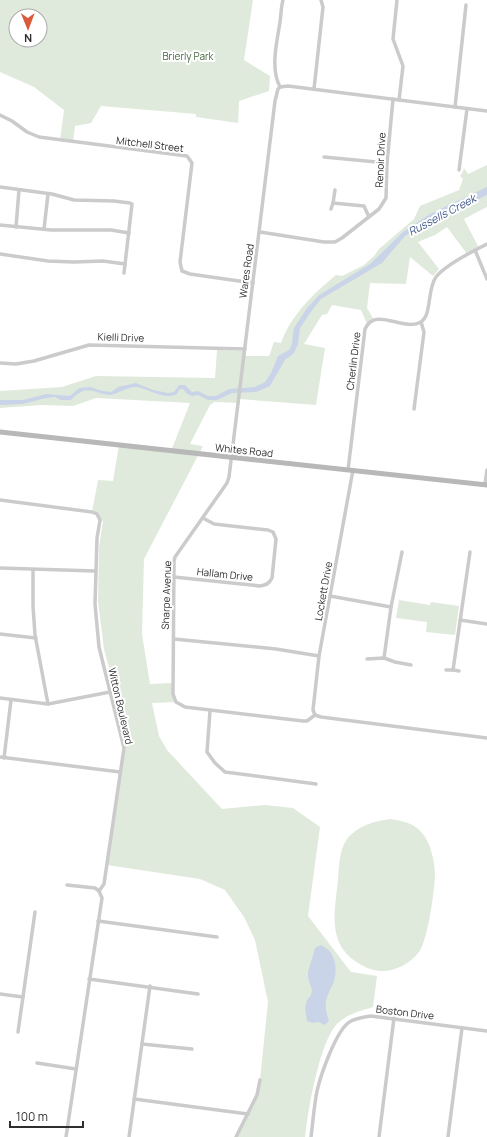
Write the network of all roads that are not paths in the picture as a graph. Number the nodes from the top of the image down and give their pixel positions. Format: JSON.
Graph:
{"nodes":[{"id":1,"x":283,"y":0,"type":"edge"},
{"id":2,"x":321,"y":0,"type":"edge"},
{"id":3,"x":397,"y":0,"type":"edge"},
{"id":4,"x":466,"y":5,"type":"dead end"},
{"id":5,"x":280,"y":87,"type":"junction"},
{"id":6,"x":314,"y":89,"type":"junction"},
{"id":7,"x":393,"y":98,"type":"junction"},
{"id":8,"x":399,"y":100,"type":"junction"},
{"id":9,"x":455,"y":107,"type":"junction"},
{"id":10,"x":467,"y":109,"type":"junction"},
{"id":11,"x":487,"y":111,"type":"edge"},
{"id":12,"x":0,"y":115,"type":"edge"},
{"id":13,"x":324,"y":157,"type":"dead end"},
{"id":14,"x":387,"y":163,"type":"junction"},
{"id":15,"x":459,"y":170,"type":"dead end"},
{"id":16,"x":0,"y":187,"type":"edge"},
{"id":17,"x":19,"y":190,"type":"junction"},
{"id":18,"x":335,"y":190,"type":"dead end"},
{"id":19,"x":48,"y":194,"type":"junction"},
{"id":20,"x":333,"y":203,"type":"junction"},
{"id":21,"x":331,"y":209,"type":"dead end"},
{"id":22,"x":368,"y":217,"type":"junction"},
{"id":23,"x":0,"y":225,"type":"edge"},
{"id":24,"x":16,"y":227,"type":"junction"},
{"id":25,"x":44,"y":229,"type":"junction"},
{"id":26,"x":260,"y":232,"type":"junction"},
{"id":27,"x":129,"y":233,"type":"junction"},
{"id":28,"x":487,"y":244,"type":"edge"},
{"id":29,"x":475,"y":250,"type":"junction"},
{"id":30,"x":0,"y":254,"type":"edge"},
{"id":31,"x":125,"y":264,"type":"junction"},
{"id":32,"x":124,"y":273,"type":"dead end"},
{"id":33,"x":487,"y":279,"type":"edge"},
{"id":34,"x":253,"y":283,"type":"junction"},
{"id":35,"x":421,"y":322,"type":"junction"},
{"id":36,"x":245,"y":349,"type":"junction"},
{"id":37,"x":0,"y":363,"type":"edge"},
{"id":38,"x":414,"y":409,"type":"dead end"},
{"id":39,"x":0,"y":432,"type":"edge"},
{"id":40,"x":232,"y":458,"type":"junction"},
{"id":41,"x":350,"y":470,"type":"junction"},
{"id":42,"x":487,"y":470,"type":"edge"},
{"id":43,"x":486,"y":484,"type":"edge"},
{"id":44,"x":0,"y":500,"type":"edge"},
{"id":45,"x":203,"y":518,"type":"junction"},
{"id":46,"x":402,"y":552,"type":"dead end"},
{"id":47,"x":470,"y":552,"type":"dead end"},
{"id":48,"x":0,"y":568,"type":"edge"},
{"id":49,"x":34,"y":570,"type":"junction"},
{"id":50,"x":95,"y":571,"type":"junction"},
{"id":51,"x":174,"y":577,"type":"junction"},
{"id":52,"x":330,"y":596,"type":"junction"},
{"id":53,"x":391,"y":607,"type":"junction"},
{"id":54,"x":460,"y":620,"type":"junction"},
{"id":55,"x":487,"y":624,"type":"edge"},
{"id":56,"x":0,"y":634,"type":"edge"},
{"id":57,"x":36,"y":638,"type":"junction"},
{"id":58,"x":174,"y":639,"type":"junction"},
{"id":59,"x":319,"y":656,"type":"junction"},
{"id":60,"x":384,"y":658,"type":"junction"},
{"id":61,"x":367,"y":659,"type":"dead end"},
{"id":62,"x":411,"y":665,"type":"dead end"},
{"id":63,"x":446,"y":670,"type":"dead end"},
{"id":64,"x":453,"y":670,"type":"junction"},
{"id":65,"x":459,"y":671,"type":"dead end"},
{"id":66,"x":110,"y":692,"type":"junction"},
{"id":67,"x":0,"y":698,"type":"edge"},
{"id":68,"x":11,"y":700,"type":"junction"},
{"id":69,"x":48,"y":704,"type":"junction"},
{"id":70,"x":210,"y":710,"type":"junction"},
{"id":71,"x":316,"y":715,"type":"junction"},
{"id":72,"x":487,"y":738,"type":"edge"},
{"id":73,"x":2,"y":757,"type":"edge"},
{"id":74,"x":120,"y":772,"type":"junction"},
{"id":75,"x":316,"y":784,"type":"dead end"},
{"id":76,"x":67,"y":885,"type":"dead end"},
{"id":77,"x":99,"y":891,"type":"junction"},
{"id":78,"x":35,"y":912,"type":"dead end"},
{"id":79,"x":98,"y":921,"type":"junction"},
{"id":80,"x":217,"y":937,"type":"dead end"},
{"id":81,"x":89,"y":979,"type":"junction"},
{"id":82,"x":150,"y":986,"type":"junction"},
{"id":83,"x":0,"y":994,"type":"edge"},
{"id":84,"x":198,"y":994,"type":"dead end"},
{"id":85,"x":23,"y":997,"type":"junction"},
{"id":86,"x":394,"y":1018,"type":"junction"},
{"id":87,"x":462,"y":1028,"type":"junction"},
{"id":88,"x":487,"y":1031,"type":"edge"},
{"id":89,"x":18,"y":1032,"type":"dead end"},
{"id":90,"x":142,"y":1044,"type":"junction"},
{"id":91,"x":192,"y":1049,"type":"dead end"},
{"id":92,"x":37,"y":1063,"type":"dead end"},
{"id":93,"x":76,"y":1068,"type":"junction"},
{"id":94,"x":260,"y":1080,"type":"dead end"},
{"id":95,"x":134,"y":1099,"type":"junction"},
{"id":96,"x":248,"y":1114,"type":"junction"},
{"id":97,"x":66,"y":1137,"type":"edge"},
{"id":98,"x":129,"y":1137,"type":"edge"},
{"id":99,"x":236,"y":1137,"type":"edge"},
{"id":100,"x":311,"y":1137,"type":"edge"},
{"id":101,"x":379,"y":1137,"type":"edge"},
{"id":102,"x":448,"y":1137,"type":"edge"}],
"edges":[{"from":1,"to":5,"type":"street"},
{"from":2,"to":6,"type":"street"},
{"from":3,"to":8,"type":"street"},
{"from":4,"to":9,"type":"street"},
{"from":5,"to":6,"type":"street"},
{"from":5,"to":26,"type":"street","name":"Wares Road"},
{"from":6,"to":7,"type":"street"},
{"from":7,"to":8,"type":"street"},
{"from":7,"to":14,"type":"street","name":"Renoir Drive"},
{"from":8,"to":9,"type":"street"},
{"from":9,"to":10,"type":"street"},
{"from":10,"to":11,"type":"street"},
{"from":10,"to":15,"type":"street"},
{"from":12,"to":34,"type":"street","name":"Mitchell Street"},
{"from":13,"to":14,"type":"street"},
{"from":14,"to":22,"type":"street","name":"Renoir Drive"},
{"from":16,"to":17,"type":"street"},
{"from":17,"to":19,"type":"street"},
{"from":17,"to":24,"type":"street"},
{"from":18,"to":20,"type":"street"},
{"from":19,"to":25,"type":"street"},
{"from":19,"to":27,"type":"street"},
{"from":20,"to":21,"type":"street"},
{"from":20,"to":22,"type":"street"},
{"from":22,"to":26,"type":"street","name":"Renoir Drive"},
{"from":23,"to":24,"type":"street"},
{"from":24,"to":25,"type":"street"},
{"from":25,"to":27,"type":"street"},
{"from":26,"to":34,"type":"street","name":"Wares Road"},
{"from":27,"to":31,"type":"street"},
{"from":28,"to":29,"type":"street"},
{"from":29,"to":33,"type":"street"},
{"from":29,"to":35,"type":"street"},
{"from":30,"to":31,"type":"street"},
{"from":31,"to":32,"type":"street"},
{"from":34,"to":36,"type":"street","name":"Wares Road"},
{"from":35,"to":38,"type":"street"},
{"from":35,"to":41,"type":"street","name":"Cherlin Drive"},
{"from":36,"to":37,"type":"street","name":"Kielli Drive"},
{"from":36,"to":40,"type":"street","name":"Wares Road"},
{"from":39,"to":40,"type":"street","name":"Whites Road"},
{"from":40,"to":41,"type":"street","name":"Whites Road"},
{"from":40,"to":45,"type":"street","name":"Sharpe Avenue"},
{"from":41,"to":43,"type":"street","name":"Whites Road"},
{"from":41,"to":52,"type":"street","name":"Lockett Drive"},
{"from":42,"to":43,"type":"street"},
{"from":44,"to":50,"type":"street","name":"Witton Boulevard"},
{"from":45,"to":51,"type":"street","name":"Sharpe Avenue"},
{"from":45,"to":51,"type":"street","name":"Hallam Drive"},
{"from":46,"to":53,"type":"street"},
{"from":47,"to":54,"type":"street"},
{"from":48,"to":49,"type":"street"},
{"from":49,"to":50,"type":"street"},
{"from":49,"to":57,"type":"street"},
{"from":50,"to":66,"type":"street","name":"Witton Boulevard"},
{"from":51,"to":58,"type":"street","name":"Sharpe Avenue"},
{"from":52,"to":53,"type":"street"},
{"from":52,"to":59,"type":"street","name":"Lockett Drive"},
{"from":53,"to":60,"type":"street"},
{"from":54,"to":55,"type":"street"},
{"from":54,"to":64,"type":"street"},
{"from":56,"to":57,"type":"street"},
{"from":57,"to":69,"type":"street"},
{"from":58,"to":59,"type":"street"},
{"from":58,"to":70,"type":"street","name":"Sharpe Avenue"},
{"from":59,"to":71,"type":"street","name":"Lockett Drive"},
{"from":60,"to":61,"type":"street"},
{"from":60,"to":62,"type":"street"},
{"from":63,"to":64,"type":"street"},
{"from":64,"to":65,"type":"street"},
{"from":66,"to":69,"type":"street"},
{"from":66,"to":74,"type":"street","name":"Witton Boulevard"},
{"from":67,"to":68,"type":"street"},
{"from":68,"to":69,"type":"street"},
{"from":68,"to":73,"type":"street"},
{"from":70,"to":71,"type":"street","name":"Sharpe Avenue"},
{"from":70,"to":75,"type":"street"},
{"from":71,"to":72,"type":"street"},
{"from":73,"to":74,"type":"street"},
{"from":74,"to":77,"type":"street","name":"Witton Boulevard"},
{"from":76,"to":77,"type":"street"},
{"from":77,"to":79,"type":"street","name":"Witton Boulevard"},
{"from":78,"to":85,"type":"street"},
{"from":79,"to":80,"type":"street"},
{"from":79,"to":81,"type":"street","name":"Witton Boulevard"},
{"from":81,"to":82,"type":"street"},
{"from":81,"to":93,"type":"street","name":"Witton Boulevard"},
{"from":82,"to":84,"type":"street"},
{"from":82,"to":90,"type":"street"},
{"from":83,"to":85,"type":"street"},
{"from":85,"to":89,"type":"street"},
{"from":86,"to":87,"type":"street","name":"Boston Drive"},
{"from":86,"to":100,"type":"street","name":"Boston Drive"},
{"from":86,"to":101,"type":"street"},
{"from":87,"to":88,"type":"street","name":"Boston Drive"},
{"from":87,"to":102,"type":"street"},
{"from":90,"to":91,"type":"street"},
{"from":90,"to":95,"type":"street"},
{"from":92,"to":93,"type":"street"},
{"from":93,"to":97,"type":"street","name":"Witton Boulevard"},
{"from":94,"to":96,"type":"street"},
{"from":95,"to":96,"type":"street"},
{"from":95,"to":98,"type":"street"},
{"from":96,"to":99,"type":"street"}]}
